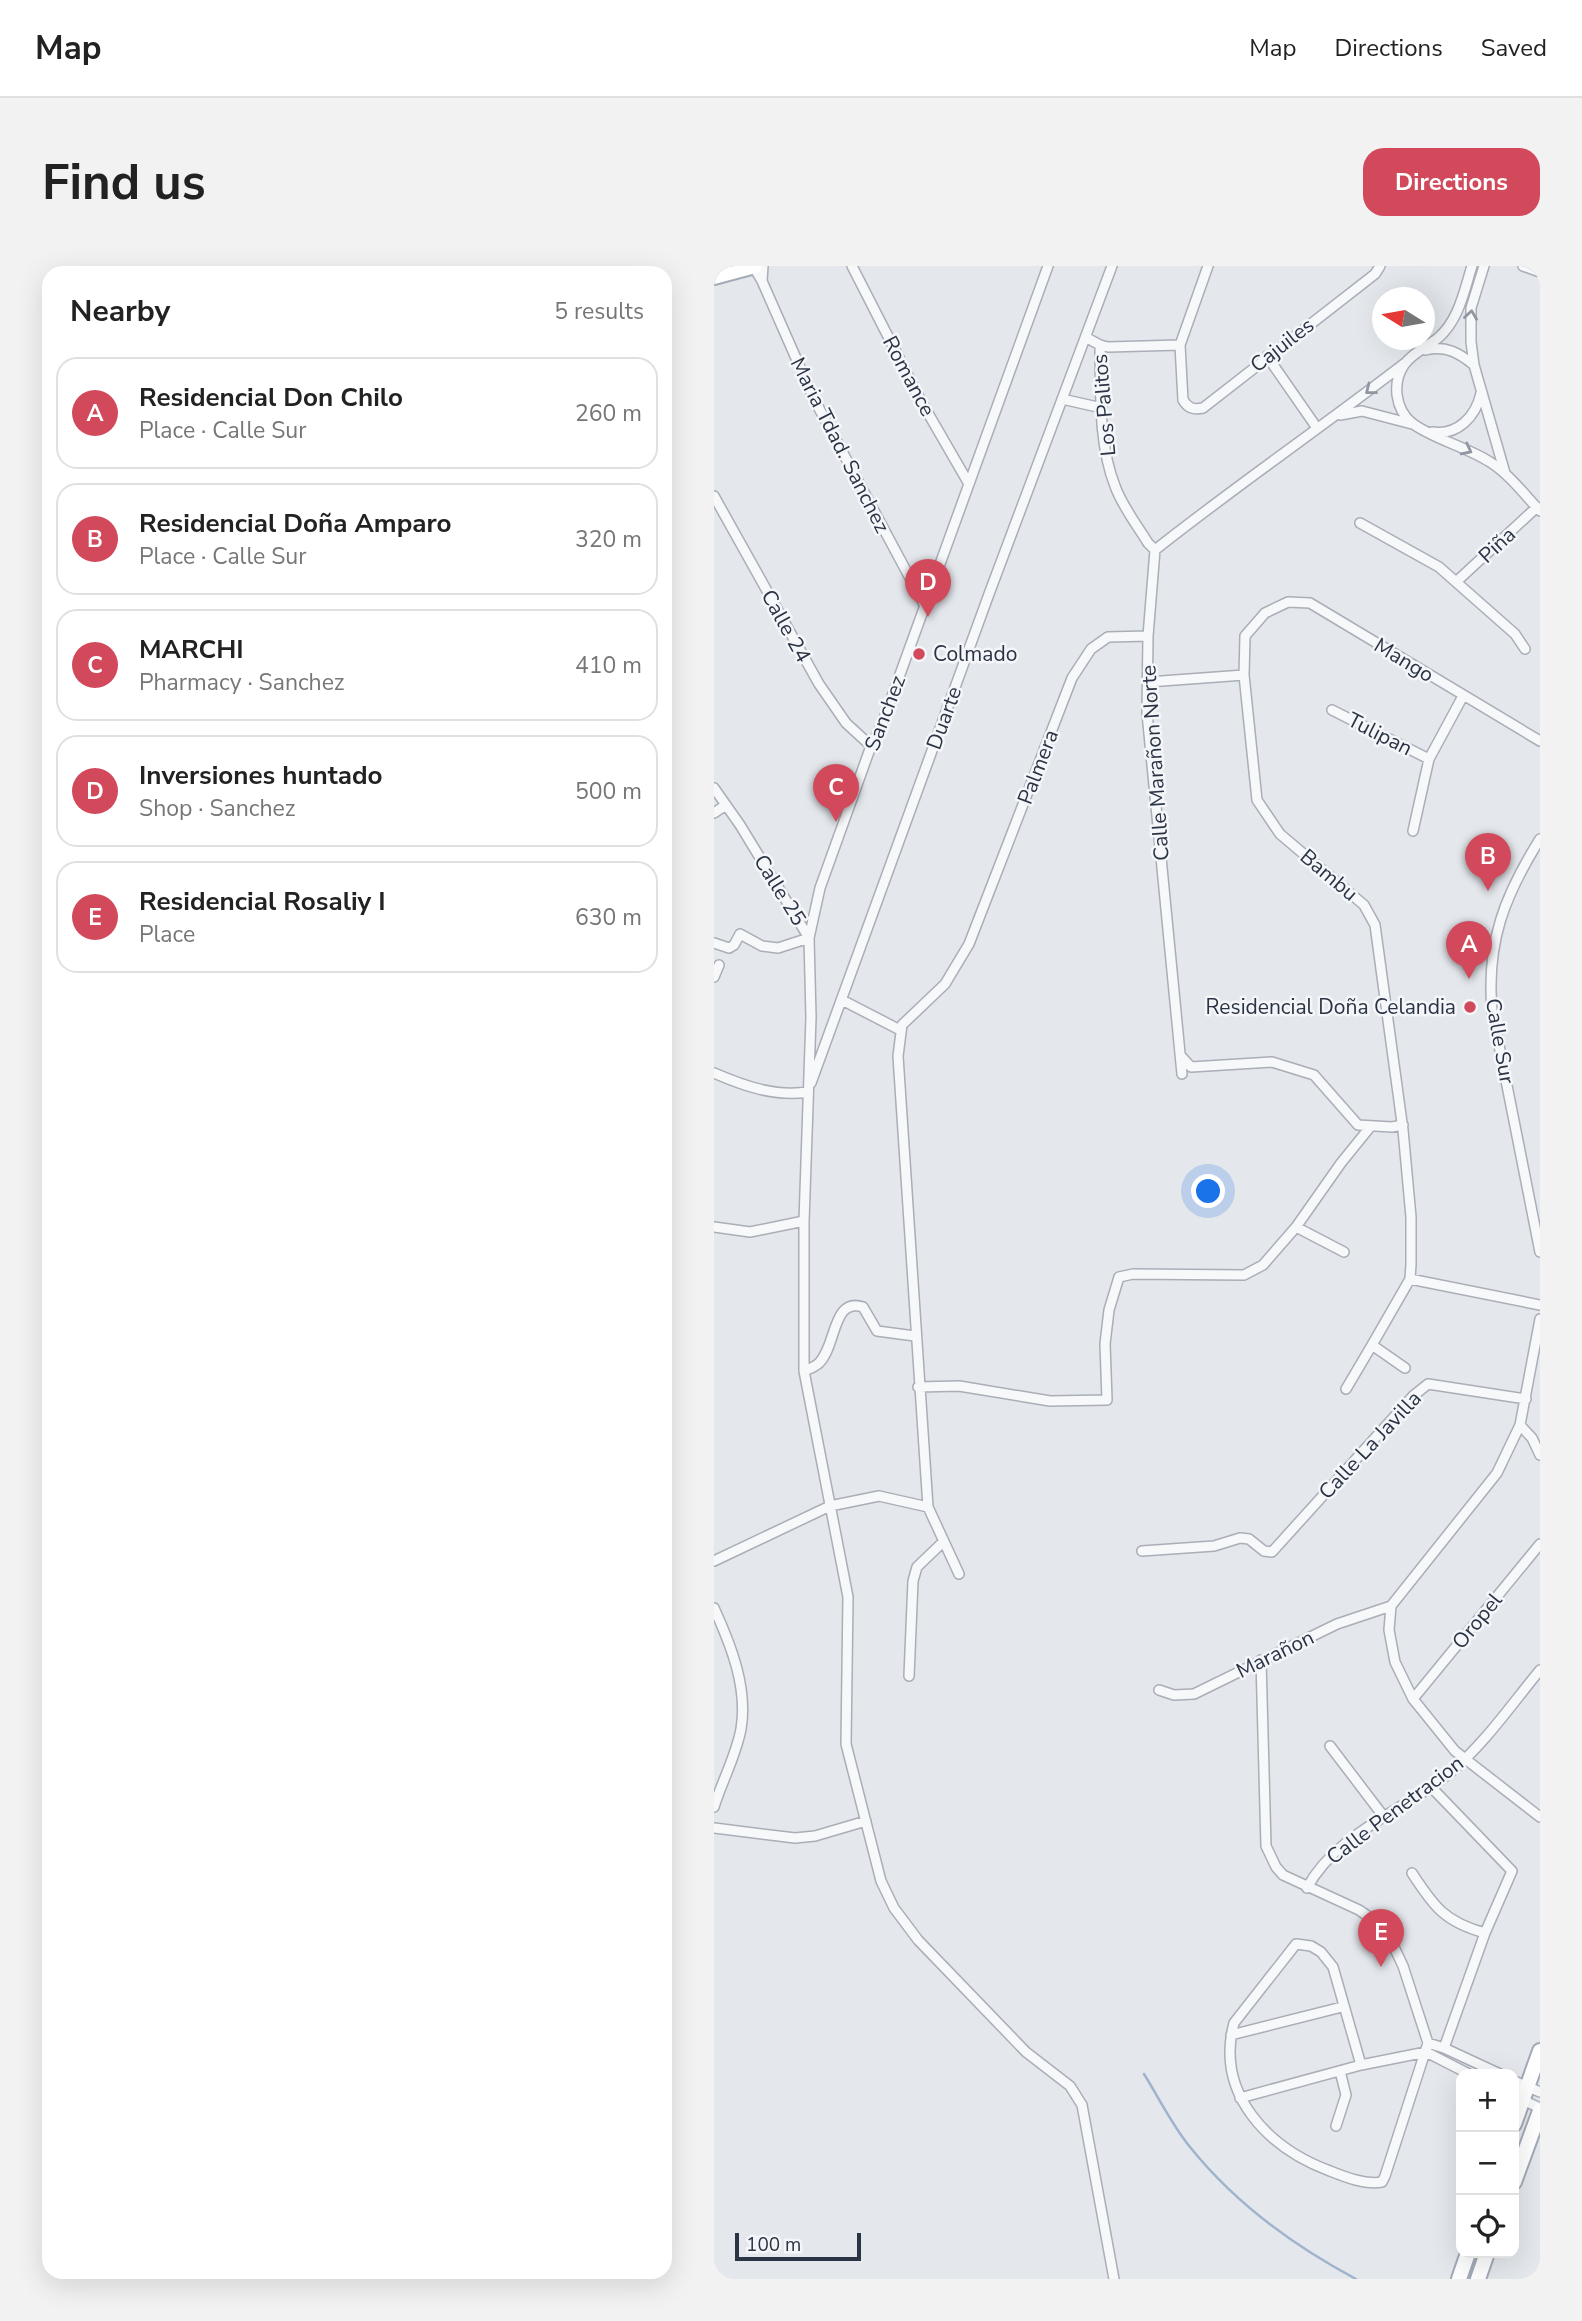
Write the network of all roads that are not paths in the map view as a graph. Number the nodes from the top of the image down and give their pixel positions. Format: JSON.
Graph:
{"nodes":[{"id":1,"x":754,"y":266,"type":"edge"},
{"id":2,"x":763,"y":266,"type":"edge"},
{"id":3,"x":852,"y":266,"type":"edge"},
{"id":4,"x":1048,"y":266,"type":"edge"},
{"id":5,"x":1112,"y":266,"type":"edge"},
{"id":6,"x":1208,"y":266,"type":"edge"},
{"id":7,"x":1380,"y":266,"type":"edge"},
{"id":8,"x":1472,"y":266,"type":"edge"},
{"id":9,"x":1484,"y":266,"type":"edge"},
{"id":10,"x":1523,"y":266,"type":"edge"},
{"id":11,"x":1540,"y":272,"type":"edge"},
{"id":12,"x":714,"y":277,"type":"edge"},
{"id":13,"x":762,"y":281,"type":"junction"},
{"id":14,"x":1087,"y":338,"type":"junction"},
{"id":15,"x":1100,"y":345,"type":"junction"},
{"id":16,"x":1180,"y":345,"type":"junction"},
{"id":17,"x":1419,"y":351,"type":"junction"},
{"id":18,"x":1267,"y":356,"type":"junction"},
{"id":19,"x":1405,"y":363,"type":"junction"},
{"id":20,"x":1474,"y":365,"type":"junction"},
{"id":21,"x":1482,"y":389,"type":"junction"},
{"id":22,"x":1062,"y":399,"type":"junction"},
{"id":23,"x":1102,"y":408,"type":"junction"},
{"id":24,"x":1335,"y":417,"type":"junction"},
{"id":25,"x":1413,"y":424,"type":"junction"},
{"id":26,"x":1317,"y":428,"type":"junction"},
{"id":27,"x":1427,"y":431,"type":"junction"},
{"id":28,"x":1505,"y":473,"type":"junction"},
{"id":29,"x":969,"y":484,"type":"junction"},
{"id":30,"x":714,"y":496,"type":"edge"},
{"id":31,"x":1539,"y":509,"type":"edge"},
{"id":32,"x":1360,"y":523,"type":"dead end"},
{"id":33,"x":1155,"y":550,"type":"junction"},
{"id":34,"x":1456,"y":582,"type":"junction"},
{"id":35,"x":925,"y":606,"type":"junction"},
{"id":36,"x":1265,"y":613,"type":"joint"},
{"id":37,"x":1147,"y":636,"type":"junction"},
{"id":38,"x":1525,"y":649,"type":"dead end"},
{"id":39,"x":1244,"y":675,"type":"junction"},
{"id":40,"x":1148,"y":682,"type":"junction"},
{"id":41,"x":1463,"y":696,"type":"junction"},
{"id":42,"x":1332,"y":710,"type":"dead end"},
{"id":43,"x":1540,"y":741,"type":"edge"},
{"id":44,"x":871,"y":746,"type":"junction"},
{"id":45,"x":1429,"y":759,"type":"junction"},
{"id":46,"x":714,"y":788,"type":"edge"},
{"id":47,"x":726,"y":805,"type":"junction"},
{"id":48,"x":714,"y":813,"type":"edge"},
{"id":49,"x":1413,"y":831,"type":"dead end"},
{"id":50,"x":1540,"y":839,"type":"edge"},
{"id":51,"x":809,"y":938,"type":"junction"},
{"id":52,"x":714,"y":943,"type":"edge"},
{"id":53,"x":719,"y":965,"type":"dead end"},
{"id":54,"x":714,"y":977,"type":"edge"},
{"id":55,"x":842,"y":1000,"type":"junction"},
{"id":56,"x":900,"y":1030,"type":"junction"},
{"id":57,"x":1180,"y":1055,"type":"junction"},
{"id":58,"x":714,"y":1073,"type":"edge"},
{"id":59,"x":1182,"y":1074,"type":"dead end"},
{"id":60,"x":808,"y":1092,"type":"junction"},
{"id":61,"x":1403,"y":1125,"type":"junction"},
{"id":62,"x":1371,"y":1126,"type":"junction"},
{"id":63,"x":804,"y":1222,"type":"junction"},
{"id":64,"x":714,"y":1227,"type":"edge"},
{"id":65,"x":1297,"y":1227,"type":"junction"},
{"id":66,"x":1344,"y":1252,"type":"dead end"},
{"id":67,"x":1540,"y":1252,"type":"edge"},
{"id":68,"x":1410,"y":1279,"type":"junction"},
{"id":69,"x":1540,"y":1305,"type":"edge"},
{"id":70,"x":1540,"y":1319,"type":"edge"},
{"id":71,"x":915,"y":1336,"type":"junction"},
{"id":72,"x":1372,"y":1345,"type":"junction"},
{"id":73,"x":1405,"y":1368,"type":"dead end"},
{"id":74,"x":804,"y":1371,"type":"junction"},
{"id":75,"x":918,"y":1387,"type":"junction"},
{"id":76,"x":1346,"y":1389,"type":"dead end"},
{"id":77,"x":1526,"y":1399,"type":"junction"},
{"id":78,"x":1520,"y":1425,"type":"junction"},
{"id":79,"x":1540,"y":1455,"type":"edge"},
{"id":80,"x":830,"y":1506,"type":"junction"},
{"id":81,"x":928,"y":1507,"type":"junction"},
{"id":82,"x":942,"y":1543,"type":"junction"},
{"id":83,"x":1540,"y":1544,"type":"edge"},
{"id":84,"x":1142,"y":1551,"type":"dead end"},
{"id":85,"x":714,"y":1562,"type":"edge"},
{"id":86,"x":959,"y":1574,"type":"dead end"},
{"id":87,"x":1391,"y":1606,"type":"junction"},
{"id":88,"x":714,"y":1608,"type":"edge"},
{"id":89,"x":719,"y":1630,"type":"edge"},
{"id":90,"x":1261,"y":1660,"type":"junction"},
{"id":91,"x":1540,"y":1670,"type":"edge"},
{"id":92,"x":909,"y":1676,"type":"dead end"},
{"id":93,"x":1159,"y":1690,"type":"dead end"},
{"id":94,"x":1413,"y":1699,"type":"junction"},
{"id":95,"x":1329,"y":1746,"type":"dead end"},
{"id":96,"x":1465,"y":1759,"type":"junction"},
{"id":97,"x":1432,"y":1788,"type":"junction"},
{"id":98,"x":714,"y":1807,"type":"edge"},
{"id":99,"x":1384,"y":1817,"type":"junction"},
{"id":100,"x":1540,"y":1817,"type":"edge"},
{"id":101,"x":866,"y":1821,"type":"junction"},
{"id":102,"x":714,"y":1828,"type":"edge"},
{"id":103,"x":1412,"y":1873,"type":"dead end"},
{"id":104,"x":1307,"y":1888,"type":"junction"},
{"id":105,"x":1485,"y":1933,"type":"junction"},
{"id":106,"x":1342,"y":2007,"type":"junction"},
{"id":107,"x":1231,"y":2035,"type":"junction"},
{"id":108,"x":1427,"y":2048,"type":"junction"},
{"id":109,"x":1444,"y":2048,"type":"junction"},
{"id":110,"x":1540,"y":2051,"type":"edge"},
{"id":111,"x":1361,"y":2065,"type":"junction"},
{"id":112,"x":1461,"y":2069,"type":"edge"},
{"id":113,"x":1489,"y":2069,"type":"edge"},
{"id":114,"x":1340,"y":2071,"type":"junction"},
{"id":115,"x":1523,"y":2091,"type":"edge"},
{"id":116,"x":1240,"y":2098,"type":"junction"},
{"id":117,"x":1540,"y":2110,"type":"edge"},
{"id":118,"x":1336,"y":2126,"type":"dead end"},
{"id":119,"x":1519,"y":2168,"type":"edge"},
{"id":120,"x":1466,"y":2258,"type":"edge"},
{"id":121,"x":1485,"y":2258,"type":"edge"},
{"id":122,"x":1114,"y":2279,"type":"edge"},
{"id":123,"x":1459,"y":2279,"type":"edge"},
{"id":124,"x":1478,"y":2279,"type":"edge"}],
"edges":[{"from":1,"to":12,"type":"main road"},
{"from":1,"to":13,"type":"street","name":"Maria Tdad. Sanchez"},
{"from":2,"to":13,"type":"street"},
{"from":3,"to":29,"type":"street","name":"Romance"},
{"from":4,"to":29,"type":"street","name":"Sanchez"},
{"from":5,"to":14,"type":"street","name":"Duarte"},
{"from":6,"to":16,"type":"street"},
{"from":7,"to":18,"type":"street","name":"Cajuiles"},
{"from":8,"to":17,"type":"street"},
{"from":20,"to":9,"type":"street","one_way":true},
{"from":10,"to":11,"type":"street"},
{"from":13,"to":35,"type":"street","name":"Maria Tdad. Sanchez"},
{"from":14,"to":15,"type":"street","name":"Los Palitos"},
{"from":14,"to":22,"type":"street","name":"Duarte"},
{"from":15,"to":16,"type":"street"},
{"from":15,"to":23,"type":"street","name":"Los Palitos"},
{"from":16,"to":18,"type":"street","name":"Cajuiles"},
{"from":17,"to":19,"type":"street"},
{"from":17,"to":20,"type":"street"},
{"from":18,"to":26,"type":"street"},
{"from":19,"to":24,"type":"street","one_way":true},
{"from":19,"to":25,"type":"street"},
{"from":20,"to":21,"type":"street"},
{"from":21,"to":27,"type":"street"},
{"from":21,"to":28,"type":"street"},
{"from":22,"to":23,"type":"street"},
{"from":22,"to":55,"type":"street","name":"Duarte"},
{"from":23,"to":33,"type":"street","name":"Los Palitos"},
{"from":24,"to":25,"type":"street"},
{"from":24,"to":26,"type":"street"},
{"from":25,"to":27,"type":"street"},
{"from":26,"to":33,"type":"street"},
{"from":27,"to":28,"type":"street","one_way":true},
{"from":28,"to":31,"type":"street"},
{"from":29,"to":35,"type":"street","name":"Sanchez"},
{"from":30,"to":44,"type":"street","name":"Calle 24"},
{"from":31,"to":34,"type":"street","name":"Piña"},
{"from":32,"to":34,"type":"street"},
{"from":33,"to":37,"type":"street","name":"Calle Marañon Norte"},
{"from":34,"to":38,"type":"street"},
{"from":35,"to":44,"type":"street","name":"Sanchez"},
{"from":36,"to":39,"type":"street","name":"Bambu"},
{"from":36,"to":41,"type":"street","name":"Mango"},
{"from":37,"to":40,"type":"street","name":"Calle Marañon Norte"},
{"from":37,"to":56,"type":"street","name":"Palmera"},
{"from":39,"to":40,"type":"street"},
{"from":39,"to":61,"type":"street","name":"Bambu"},
{"from":40,"to":57,"type":"street","name":"Calle Marañon Norte"},
{"from":41,"to":43,"type":"street","name":"Mango"},
{"from":41,"to":45,"type":"street"},
{"from":42,"to":45,"type":"street","name":"Tulipan"},
{"from":44,"to":51,"type":"street","name":"Sanchez"},
{"from":45,"to":49,"type":"street"},
{"from":46,"to":47,"type":"street","name":"Calle 25"},
{"from":47,"to":48,"type":"street"},
{"from":47,"to":51,"type":"street","name":"Calle 25"},
{"from":50,"to":67,"type":"street","name":"Calle Sur"},
{"from":51,"to":52,"type":"street","name":"Calle 25"},
{"from":51,"to":60,"type":"street","name":"Sanchez"},
{"from":53,"to":54,"type":"street"},
{"from":55,"to":56,"type":"street"},
{"from":55,"to":60,"type":"street","name":"Duarte"},
{"from":56,"to":71,"type":"street"},
{"from":57,"to":59,"type":"street","name":"Calle Marañon Norte"},
{"from":57,"to":62,"type":"street"},
{"from":58,"to":60,"type":"street"},
{"from":60,"to":63,"type":"street","name":"Sanchez"},
{"from":61,"to":62,"type":"street"},
{"from":61,"to":68,"type":"street","name":"Bambu"},
{"from":62,"to":65,"type":"street"},
{"from":63,"to":64,"type":"street"},
{"from":63,"to":74,"type":"street","name":"Sanchez"},
{"from":65,"to":66,"type":"street"},
{"from":65,"to":75,"type":"street"},
{"from":68,"to":69,"type":"street"},
{"from":68,"to":72,"type":"street"},
{"from":70,"to":77,"type":"street"},
{"from":71,"to":74,"type":"street"},
{"from":71,"to":75,"type":"street"},
{"from":72,"to":73,"type":"street"},
{"from":72,"to":76,"type":"street"},
{"from":74,"to":80,"type":"street","name":"Sanchez"},
{"from":75,"to":81,"type":"street"},
{"from":77,"to":78,"type":"street"},
{"from":77,"to":84,"type":"street","name":"Calle La Javilla"},
{"from":78,"to":79,"type":"street"},
{"from":78,"to":87,"type":"street"},
{"from":80,"to":81,"type":"street"},
{"from":80,"to":85,"type":"street"},
{"from":80,"to":101,"type":"street","name":"Sanchez"},
{"from":81,"to":82,"type":"street"},
{"from":82,"to":86,"type":"street"},
{"from":82,"to":92,"type":"street"},
{"from":83,"to":94,"type":"street","name":"Oropel"},
{"from":87,"to":90,"type":"street","name":"Marañon"},
{"from":87,"to":94,"type":"street"},
{"from":88,"to":89,"type":"street"},
{"from":89,"to":98,"type":"street"},
{"from":90,"to":93,"type":"street","name":"Marañon"},
{"from":90,"to":104,"type":"street"},
{"from":91,"to":96,"type":"street","name":"Calle Penetracion"},
{"from":94,"to":96,"type":"street"},
{"from":95,"to":99,"type":"street"},
{"from":96,"to":97,"type":"street","name":"Calle Penetracion"},
{"from":96,"to":100,"type":"street"},
{"from":97,"to":99,"type":"street","name":"Calle Penetracion"},
{"from":97,"to":105,"type":"street"},
{"from":99,"to":104,"type":"street","name":"Calle Penetracion"},
{"from":101,"to":102,"type":"street"},
{"from":101,"to":122,"type":"street","name":"Sanchez"},
{"from":103,"to":105,"type":"street"},
{"from":104,"to":108,"type":"street"},
{"from":105,"to":109,"type":"street"},
{"from":106,"to":107,"type":"street"},
{"from":106,"to":107,"type":"street"},
{"from":106,"to":111,"type":"street"},
{"from":107,"to":116,"type":"street"},
{"from":108,"to":109,"type":"street"},
{"from":108,"to":111,"type":"street"},
{"from":108,"to":112,"type":"street"},
{"from":108,"to":116,"type":"street"},
{"from":109,"to":113,"type":"street"},
{"from":110,"to":115,"type":"main road"},
{"from":111,"to":114,"type":"street"},
{"from":114,"to":116,"type":"street"},
{"from":114,"to":118,"type":"street"},
{"from":115,"to":117,"type":"street"},
{"from":117,"to":119,"type":"main road"},
{"from":120,"to":123,"type":"main road"},
{"from":121,"to":124,"type":"main road"}]}
